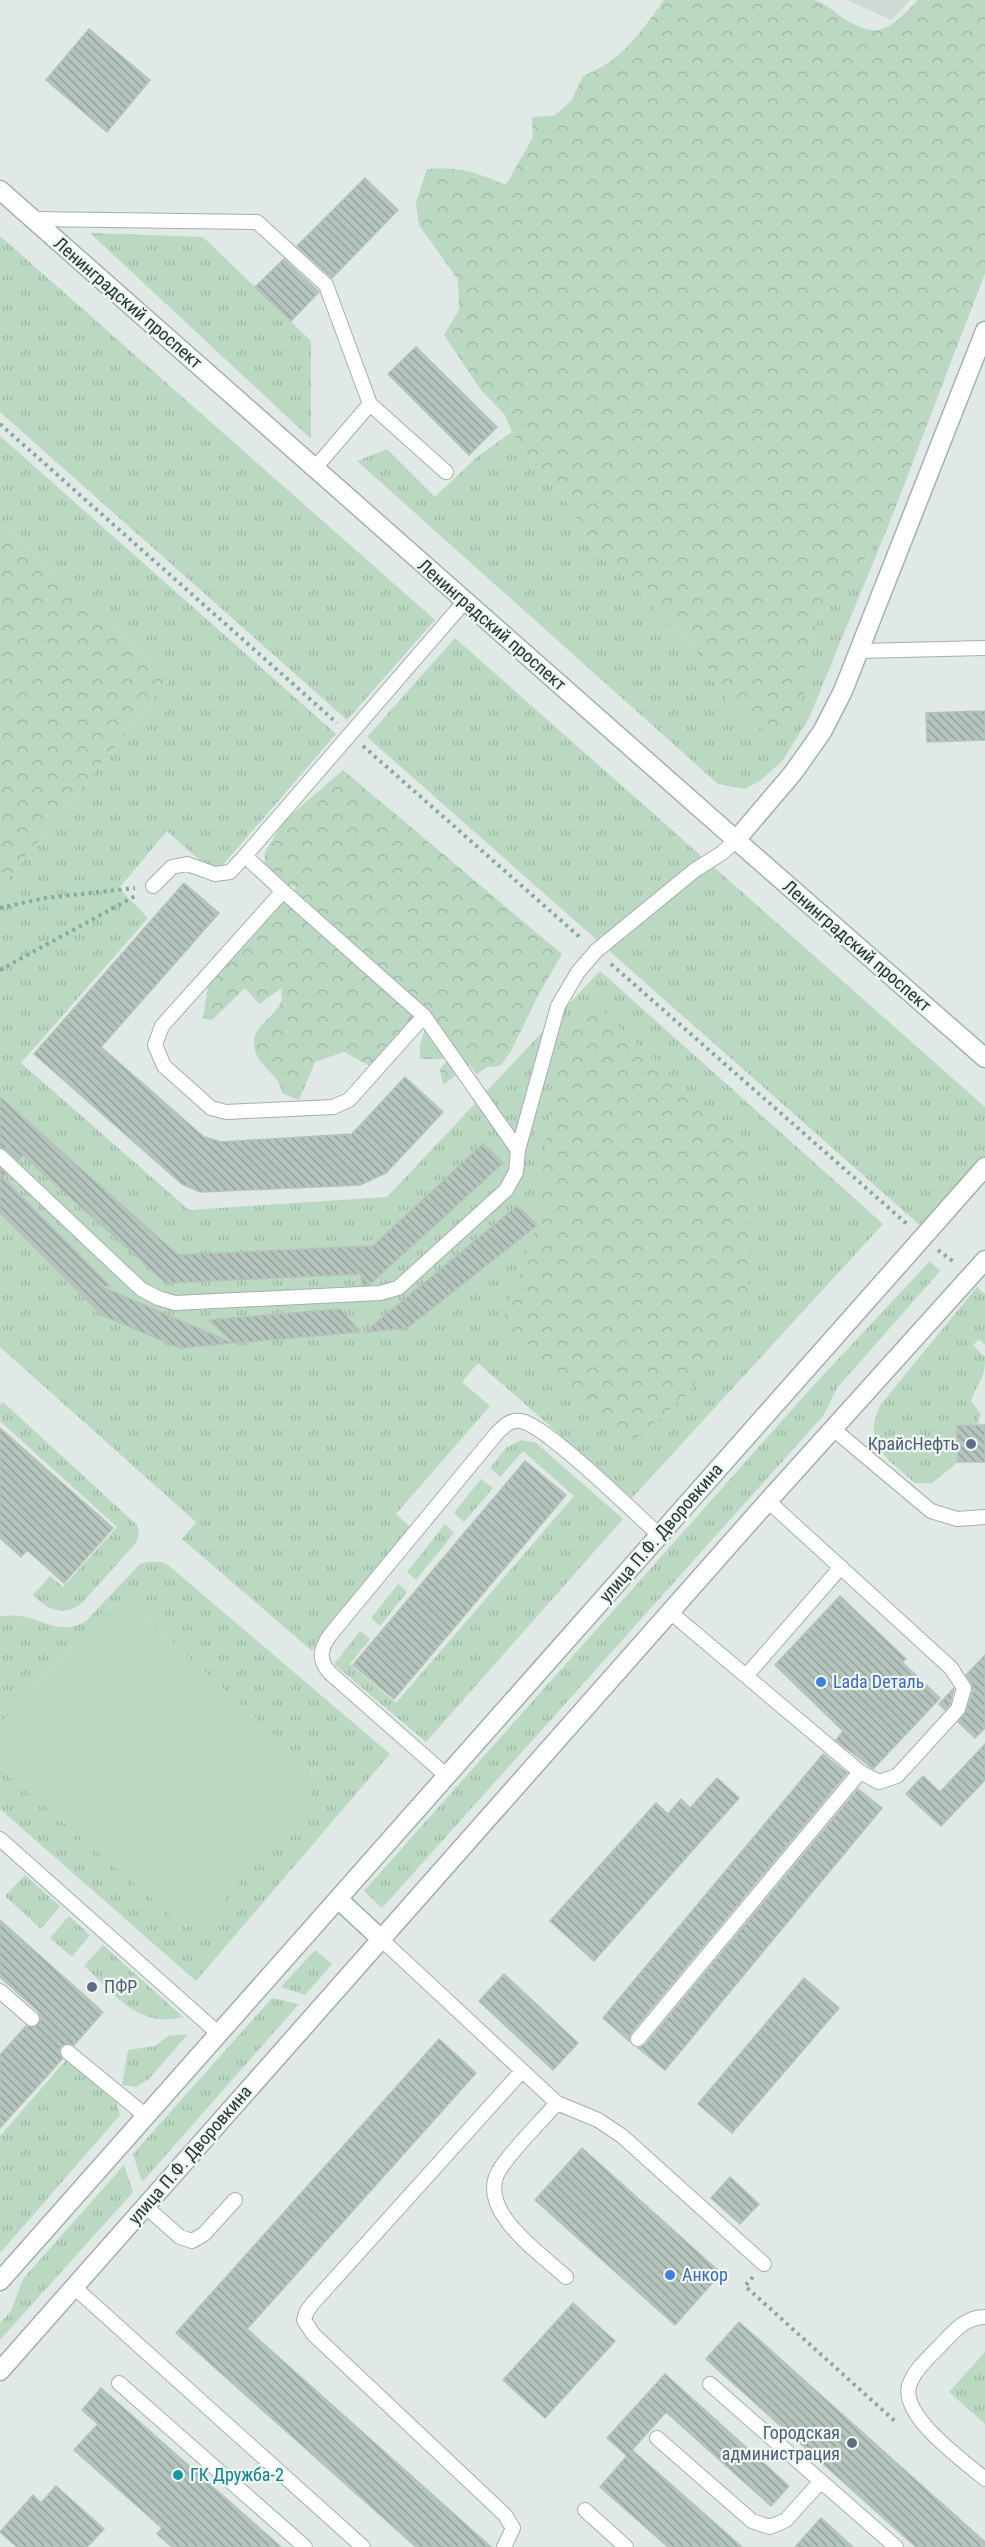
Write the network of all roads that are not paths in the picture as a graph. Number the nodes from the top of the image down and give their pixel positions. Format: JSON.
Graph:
{"nodes":[{"id":1,"x":0,"y":190,"type":"edge"},
{"id":2,"x":33,"y":219,"type":"junction"},
{"id":3,"x":985,"y":331,"type":"edge"},
{"id":4,"x":370,"y":404,"type":"junction"},
{"id":5,"x":315,"y":468,"type":"junction"},
{"id":6,"x":446,"y":472,"type":"dead end"},
{"id":7,"x":465,"y":601,"type":"junction"},
{"id":8,"x":985,"y":648,"type":"edge"},
{"id":9,"x":859,"y":651,"type":"junction"},
{"id":10,"x":736,"y":840,"type":"junction"},
{"id":11,"x":244,"y":856,"type":"junction"},
{"id":12,"x":153,"y":886,"type":"road end"},
{"id":13,"x":283,"y":891,"type":"junction"},
{"id":14,"x":424,"y":1016,"type":"junction"},
{"id":15,"x":985,"y":1058,"type":"edge"},
{"id":16,"x":518,"y":1150,"type":"junction"},
{"id":17,"x":0,"y":1156,"type":"edge"},
{"id":18,"x":985,"y":1167,"type":"edge"},
{"id":19,"x":985,"y":1260,"type":"edge"},
{"id":20,"x":832,"y":1428,"type":"junction"},
{"id":21,"x":768,"y":1501,"type":"junction"},
{"id":22,"x":985,"y":1517,"type":"edge"},
{"id":23,"x":659,"y":1535,"type":"junction"},
{"id":24,"x":841,"y":1567,"type":"junction"},
{"id":25,"x":669,"y":1612,"type":"junction"},
{"id":26,"x":746,"y":1676,"type":"junction"},
{"id":27,"x":860,"y":1772,"type":"junction"},
{"id":28,"x":448,"y":1777,"type":"junction"},
{"id":29,"x":0,"y":1839,"type":"edge"},
{"id":30,"x":338,"y":1899,"type":"junction"},
{"id":31,"x":381,"y":1938,"type":"junction"},
{"id":32,"x":3,"y":1999,"type":"edge"},
{"id":33,"x":32,"y":2019,"type":"dead end"},
{"id":34,"x":219,"y":2034,"type":"junction"},
{"id":35,"x":638,"y":2039,"type":"dead end"},
{"id":36,"x":69,"y":2052,"type":"dead end"},
{"id":37,"x":522,"y":2071,"type":"junction"},
{"id":38,"x":557,"y":2103,"type":"junction"},
{"id":39,"x":146,"y":2116,"type":"junction"},
{"id":40,"x":235,"y":2200,"type":"dead end"},
{"id":41,"x":145,"y":2206,"type":"junction"},
{"id":42,"x":764,"y":2264,"type":"dead end"},
{"id":43,"x":566,"y":2277,"type":"dead end"},
{"id":44,"x":0,"y":2281,"type":"edge"},
{"id":45,"x":74,"y":2287,"type":"junction"},
{"id":46,"x":985,"y":2317,"type":"edge"},
{"id":47,"x":0,"y":2371,"type":"edge"},
{"id":48,"x":120,"y":2383,"type":"dead end"},
{"id":49,"x":710,"y":2384,"type":"dead end"},
{"id":50,"x":657,"y":2438,"type":"dead end"},
{"id":51,"x":985,"y":2480,"type":"edge"},
{"id":52,"x":821,"y":2481,"type":"junction"},
{"id":53,"x":585,"y":2510,"type":"dead end"},
{"id":54,"x":305,"y":2547,"type":"edge"},
{"id":55,"x":363,"y":2547,"type":"edge"},
{"id":56,"x":504,"y":2547,"type":"edge"},
{"id":57,"x":626,"y":2547,"type":"edge"},
{"id":58,"x":896,"y":2547,"type":"edge"}],
"edges":[{"from":1,"to":2,"type":"street","name":"Ленинградский проспект"},
{"from":2,"to":4,"type":"lane"},
{"from":2,"to":5,"type":"street","name":"Ленинградский проспект"},
{"from":3,"to":9,"type":"street"},
{"from":4,"to":5,"type":"lane"},
{"from":4,"to":6,"type":"lane"},
{"from":5,"to":7,"type":"street","name":"Ленинградский проспект"},
{"from":7,"to":10,"type":"street","name":"Ленинградский проспект"},
{"from":7,"to":11,"type":"lane"},
{"from":8,"to":9,"type":"lane"},
{"from":9,"to":10,"type":"street"},
{"from":10,"to":15,"type":"street","name":"Ленинградский проспект"},
{"from":10,"to":16,"type":"lane"},
{"from":11,"to":12,"type":"lane"},
{"from":11,"to":13,"type":"lane"},
{"from":13,"to":14,"type":"lane"},
{"from":13,"to":14,"type":"lane"},
{"from":14,"to":16,"type":"lane"},
{"from":16,"to":17,"type":"lane"},
{"from":18,"to":23,"type":"street","name":"улица П.Ф. Дворовкина"},
{"from":19,"to":20,"type":"street","name":"улица П.Ф. Дворовкина"},
{"from":20,"to":21,"type":"street","name":"улица П.Ф. Дворовкина"},
{"from":20,"to":22,"type":"lane"},
{"from":21,"to":24,"type":"lane"},
{"from":21,"to":25,"type":"street","name":"улица П.Ф. Дворовкина"},
{"from":23,"to":28,"type":"street","name":"улица П.Ф. Дворовкина"},
{"from":23,"to":28,"type":"lane"},
{"from":24,"to":26,"type":"lane"},
{"from":24,"to":27,"type":"lane"},
{"from":25,"to":26,"type":"lane"},
{"from":25,"to":31,"type":"street","name":"улица П.Ф. Дворовкина"},
{"from":26,"to":27,"type":"lane"},
{"from":27,"to":35,"type":"lane"},
{"from":28,"to":30,"type":"street","name":"улица П.Ф. Дворовкина"},
{"from":29,"to":34,"type":"lane"},
{"from":30,"to":31,"type":"street"},
{"from":30,"to":34,"type":"street","name":"улица П.Ф. Дворовкина"},
{"from":31,"to":37,"type":"lane"},
{"from":31,"to":41,"type":"street","name":"улица П.Ф. Дворовкина"},
{"from":32,"to":33,"type":"lane"},
{"from":34,"to":39,"type":"street","name":"улица П.Ф. Дворовкина"},
{"from":36,"to":39,"type":"lane"},
{"from":37,"to":38,"type":"lane"},
{"from":37,"to":56,"type":"lane"},
{"from":38,"to":42,"type":"lane"},
{"from":38,"to":43,"type":"lane"},
{"from":39,"to":44,"type":"street","name":"улица П.Ф. Дворовкина"},
{"from":40,"to":41,"type":"lane"},
{"from":41,"to":45,"type":"street","name":"улица П.Ф. Дворовкина"},
{"from":45,"to":47,"type":"street","name":"улица П.Ф. Дворовкина"},
{"from":45,"to":55,"type":"lane"},
{"from":46,"to":51,"type":"lane"},
{"from":48,"to":54,"type":"lane"},
{"from":49,"to":52,"type":"lane"},
{"from":50,"to":52,"type":"lane"},
{"from":52,"to":58,"type":"lane"},
{"from":53,"to":57,"type":"lane"}]}
